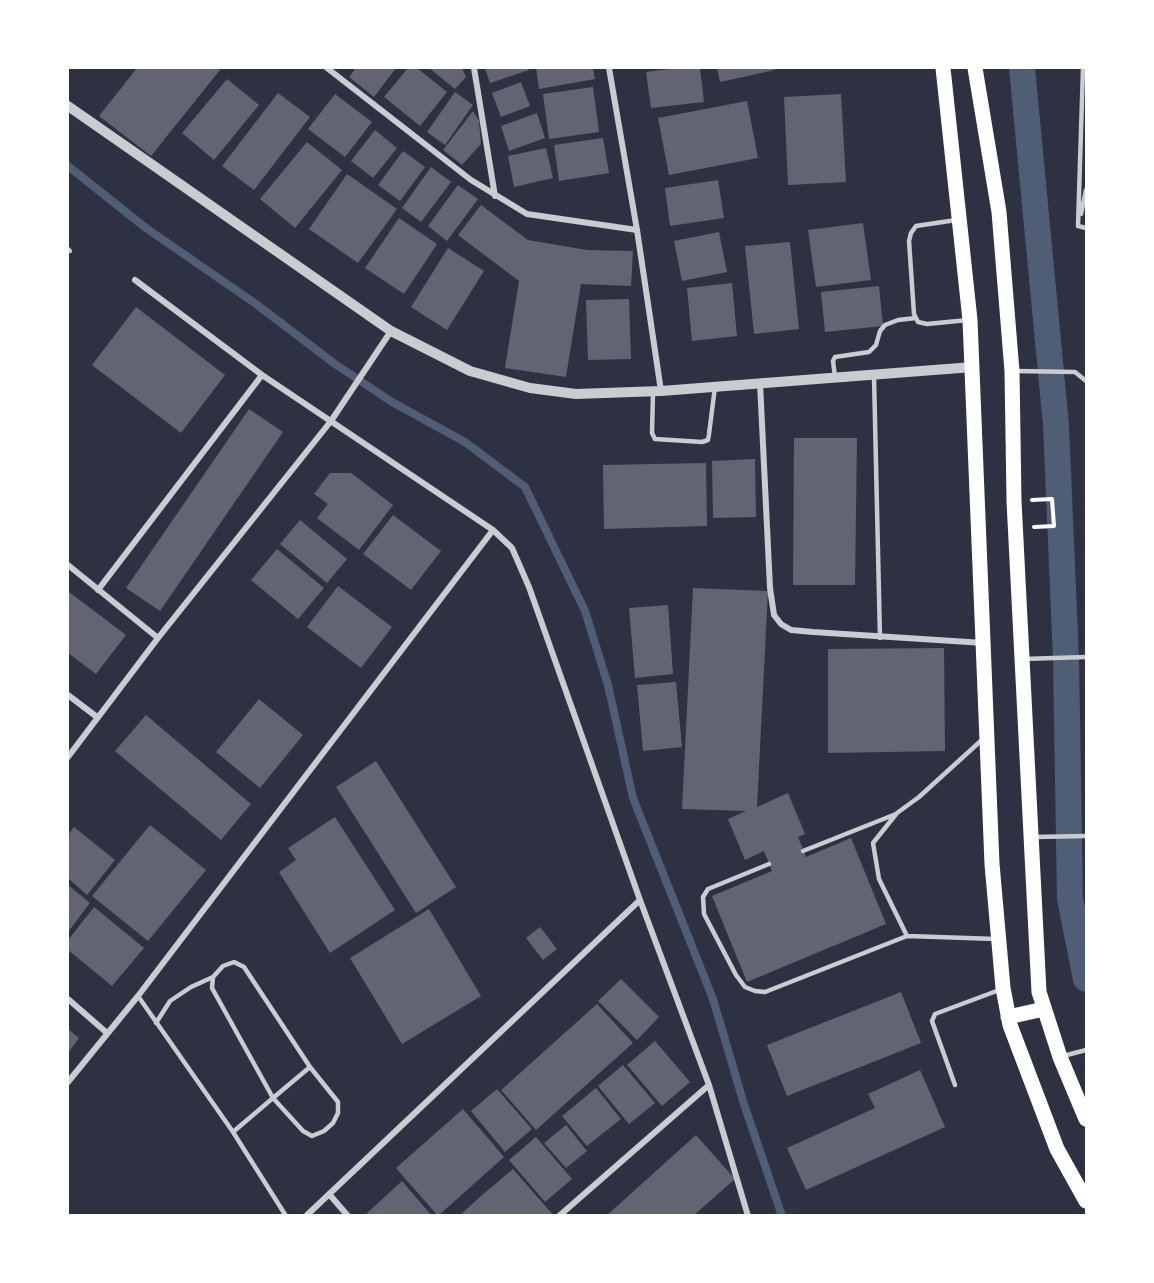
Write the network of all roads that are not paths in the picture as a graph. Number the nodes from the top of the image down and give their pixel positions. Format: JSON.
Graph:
{"nodes":[{"id":1,"x":327,"y":68,"type":"edge"},
{"id":2,"x":474,"y":68,"type":"edge"},
{"id":3,"x":609,"y":68,"type":"edge"},
{"id":4,"x":943,"y":68,"type":"edge"},
{"id":5,"x":975,"y":68,"type":"edge"},
{"id":6,"x":1083,"y":68,"type":"edge"},
{"id":7,"x":68,"y":106,"type":"edge"},
{"id":8,"x":1086,"y":190,"type":"edge"},
{"id":9,"x":495,"y":196,"type":"junction"},
{"id":10,"x":959,"y":219,"type":"junction"},
{"id":11,"x":1078,"y":226,"type":"junction"},
{"id":12,"x":1086,"y":228,"type":"edge"},
{"id":13,"x":637,"y":230,"type":"junction"},
{"id":14,"x":135,"y":280,"type":"dead end"},
{"id":15,"x":916,"y":318,"type":"junction"},
{"id":16,"x":970,"y":320,"type":"junction"},
{"id":17,"x":391,"y":331,"type":"junction"},
{"id":18,"x":973,"y":367,"type":"junction"},
{"id":19,"x":1012,"y":371,"type":"junction"},
{"id":20,"x":262,"y":375,"type":"junction"},
{"id":21,"x":874,"y":375,"type":"junction"},
{"id":22,"x":836,"y":378,"type":"junction"},
{"id":23,"x":1086,"y":381,"type":"edge"},
{"id":24,"x":760,"y":383,"type":"junction"},
{"id":25,"x":715,"y":386,"type":"junction"},
{"id":26,"x":657,"y":390,"type":"junction"},
{"id":27,"x":331,"y":421,"type":"junction"},
{"id":28,"x":493,"y":530,"type":"junction"},
{"id":29,"x":68,"y":565,"type":"edge"},
{"id":30,"x":98,"y":590,"type":"junction"},
{"id":31,"x":158,"y":638,"type":"junction"},
{"id":32,"x":880,"y":638,"type":"junction"},
{"id":33,"x":984,"y":643,"type":"junction"},
{"id":34,"x":1085,"y":657,"type":"edge"},
{"id":35,"x":1023,"y":659,"type":"junction"},
{"id":36,"x":68,"y":695,"type":"edge"},
{"id":37,"x":97,"y":717,"type":"junction"},
{"id":38,"x":987,"y":735,"type":"junction"},
{"id":39,"x":68,"y":757,"type":"edge"},
{"id":40,"x":897,"y":813,"type":"junction"},
{"id":41,"x":1086,"y":836,"type":"edge"},
{"id":42,"x":1038,"y":837,"type":"junction"},
{"id":43,"x":803,"y":850,"type":"dead end"},
{"id":44,"x":770,"y":864,"type":"dead end"},
{"id":45,"x":640,"y":900,"type":"junction"},
{"id":46,"x":907,"y":936,"type":"junction"},
{"id":47,"x":999,"y":939,"type":"junction"},
{"id":48,"x":213,"y":977,"type":"junction"},
{"id":49,"x":1003,"y":988,"type":"junction"},
{"id":50,"x":138,"y":996,"type":"junction"},
{"id":51,"x":68,"y":999,"type":"edge"},
{"id":52,"x":1044,"y":1010,"type":"junction"},
{"id":53,"x":1008,"y":1017,"type":"junction"},
{"id":54,"x":156,"y":1023,"type":"junction"},
{"id":55,"x":107,"y":1033,"type":"junction"},
{"id":56,"x":1086,"y":1050,"type":"edge"},
{"id":57,"x":1060,"y":1057,"type":"junction"},
{"id":58,"x":310,"y":1067,"type":"junction"},
{"id":59,"x":68,"y":1082,"type":"edge"},
{"id":60,"x":709,"y":1085,"type":"junction"},
{"id":61,"x":955,"y":1085,"type":"dead end"},
{"id":62,"x":273,"y":1098,"type":"junction"},
{"id":63,"x":1086,"y":1119,"type":"edge"},
{"id":64,"x":233,"y":1132,"type":"junction"},
{"id":65,"x":330,"y":1194,"type":"junction"},
{"id":66,"x":1086,"y":1201,"type":"edge"},
{"id":67,"x":286,"y":1215,"type":"edge"},
{"id":68,"x":306,"y":1215,"type":"edge"},
{"id":69,"x":348,"y":1215,"type":"edge"},
{"id":70,"x":559,"y":1215,"type":"edge"},
{"id":71,"x":748,"y":1215,"type":"edge"}],
"edges":[{"from":1,"to":9,"type":"street"},
{"from":2,"to":9,"type":"street"},
{"from":3,"to":13,"type":"street"},
{"from":4,"to":10,"type":"main road"},
{"from":5,"to":19,"type":"main road"},
{"from":6,"to":11,"type":"lane"},
{"from":7,"to":17,"type":"street"},
{"from":8,"to":11,"type":"lane"},
{"from":9,"to":13,"type":"street"},
{"from":10,"to":15,"type":"lane"},
{"from":10,"to":16,"type":"main road"},
{"from":11,"to":12,"type":"lane"},
{"from":13,"to":26,"type":"street"},
{"from":14,"to":20,"type":"street"},
{"from":15,"to":16,"type":"lane"},
{"from":15,"to":22,"type":"lane"},
{"from":16,"to":18,"type":"main road"},
{"from":17,"to":26,"type":"street"},
{"from":17,"to":27,"type":"street"},
{"from":18,"to":21,"type":"street"},
{"from":18,"to":33,"type":"main road"},
{"from":19,"to":23,"type":"lane"},
{"from":19,"to":35,"type":"main road"},
{"from":20,"to":27,"type":"street"},
{"from":20,"to":30,"type":"street"},
{"from":21,"to":22,"type":"street"},
{"from":21,"to":32,"type":"lane"},
{"from":22,"to":24,"type":"street"},
{"from":24,"to":25,"type":"street"},
{"from":24,"to":32,"type":"street"},
{"from":25,"to":26,"type":"street"},
{"from":25,"to":26,"type":"lane"},
{"from":27,"to":28,"type":"street"},
{"from":27,"to":31,"type":"street"},
{"from":28,"to":45,"type":"street"},
{"from":28,"to":50,"type":"street"},
{"from":29,"to":30,"type":"street"},
{"from":30,"to":31,"type":"street"},
{"from":31,"to":37,"type":"street"},
{"from":32,"to":33,"type":"street"},
{"from":33,"to":38,"type":"main road"},
{"from":34,"to":35,"type":"lane"},
{"from":35,"to":42,"type":"main road"},
{"from":36,"to":37,"type":"street"},
{"from":37,"to":39,"type":"street"},
{"from":38,"to":40,"type":"lane"},
{"from":38,"to":47,"type":"main road"},
{"from":40,"to":43,"type":"lane"},
{"from":40,"to":46,"type":"lane"},
{"from":41,"to":42,"type":"lane"},
{"from":42,"to":52,"type":"main road"},
{"from":44,"to":46,"type":"lane"},
{"from":45,"to":60,"type":"street"},
{"from":45,"to":65,"type":"street"},
{"from":46,"to":47,"type":"lane"},
{"from":47,"to":49,"type":"main road"},
{"from":48,"to":54,"type":"lane"},
{"from":48,"to":58,"type":"lane"},
{"from":48,"to":62,"type":"lane"},
{"from":49,"to":53,"type":"main road"},
{"from":49,"to":61,"type":"lane"},
{"from":50,"to":54,"type":"lane"},
{"from":50,"to":55,"type":"street"},
{"from":51,"to":55,"type":"street"},
{"from":52,"to":53,"type":"main road"},
{"from":52,"to":57,"type":"main road"},
{"from":53,"to":66,"type":"main road"},
{"from":54,"to":64,"type":"lane"},
{"from":55,"to":59,"type":"street"},
{"from":56,"to":57,"type":"lane"},
{"from":57,"to":63,"type":"main road"},
{"from":58,"to":62,"type":"lane"},
{"from":58,"to":62,"type":"lane"},
{"from":60,"to":70,"type":"street"},
{"from":60,"to":71,"type":"street"},
{"from":62,"to":64,"type":"lane"},
{"from":64,"to":67,"type":"lane"},
{"from":65,"to":68,"type":"street"},
{"from":65,"to":69,"type":"street"}]}
